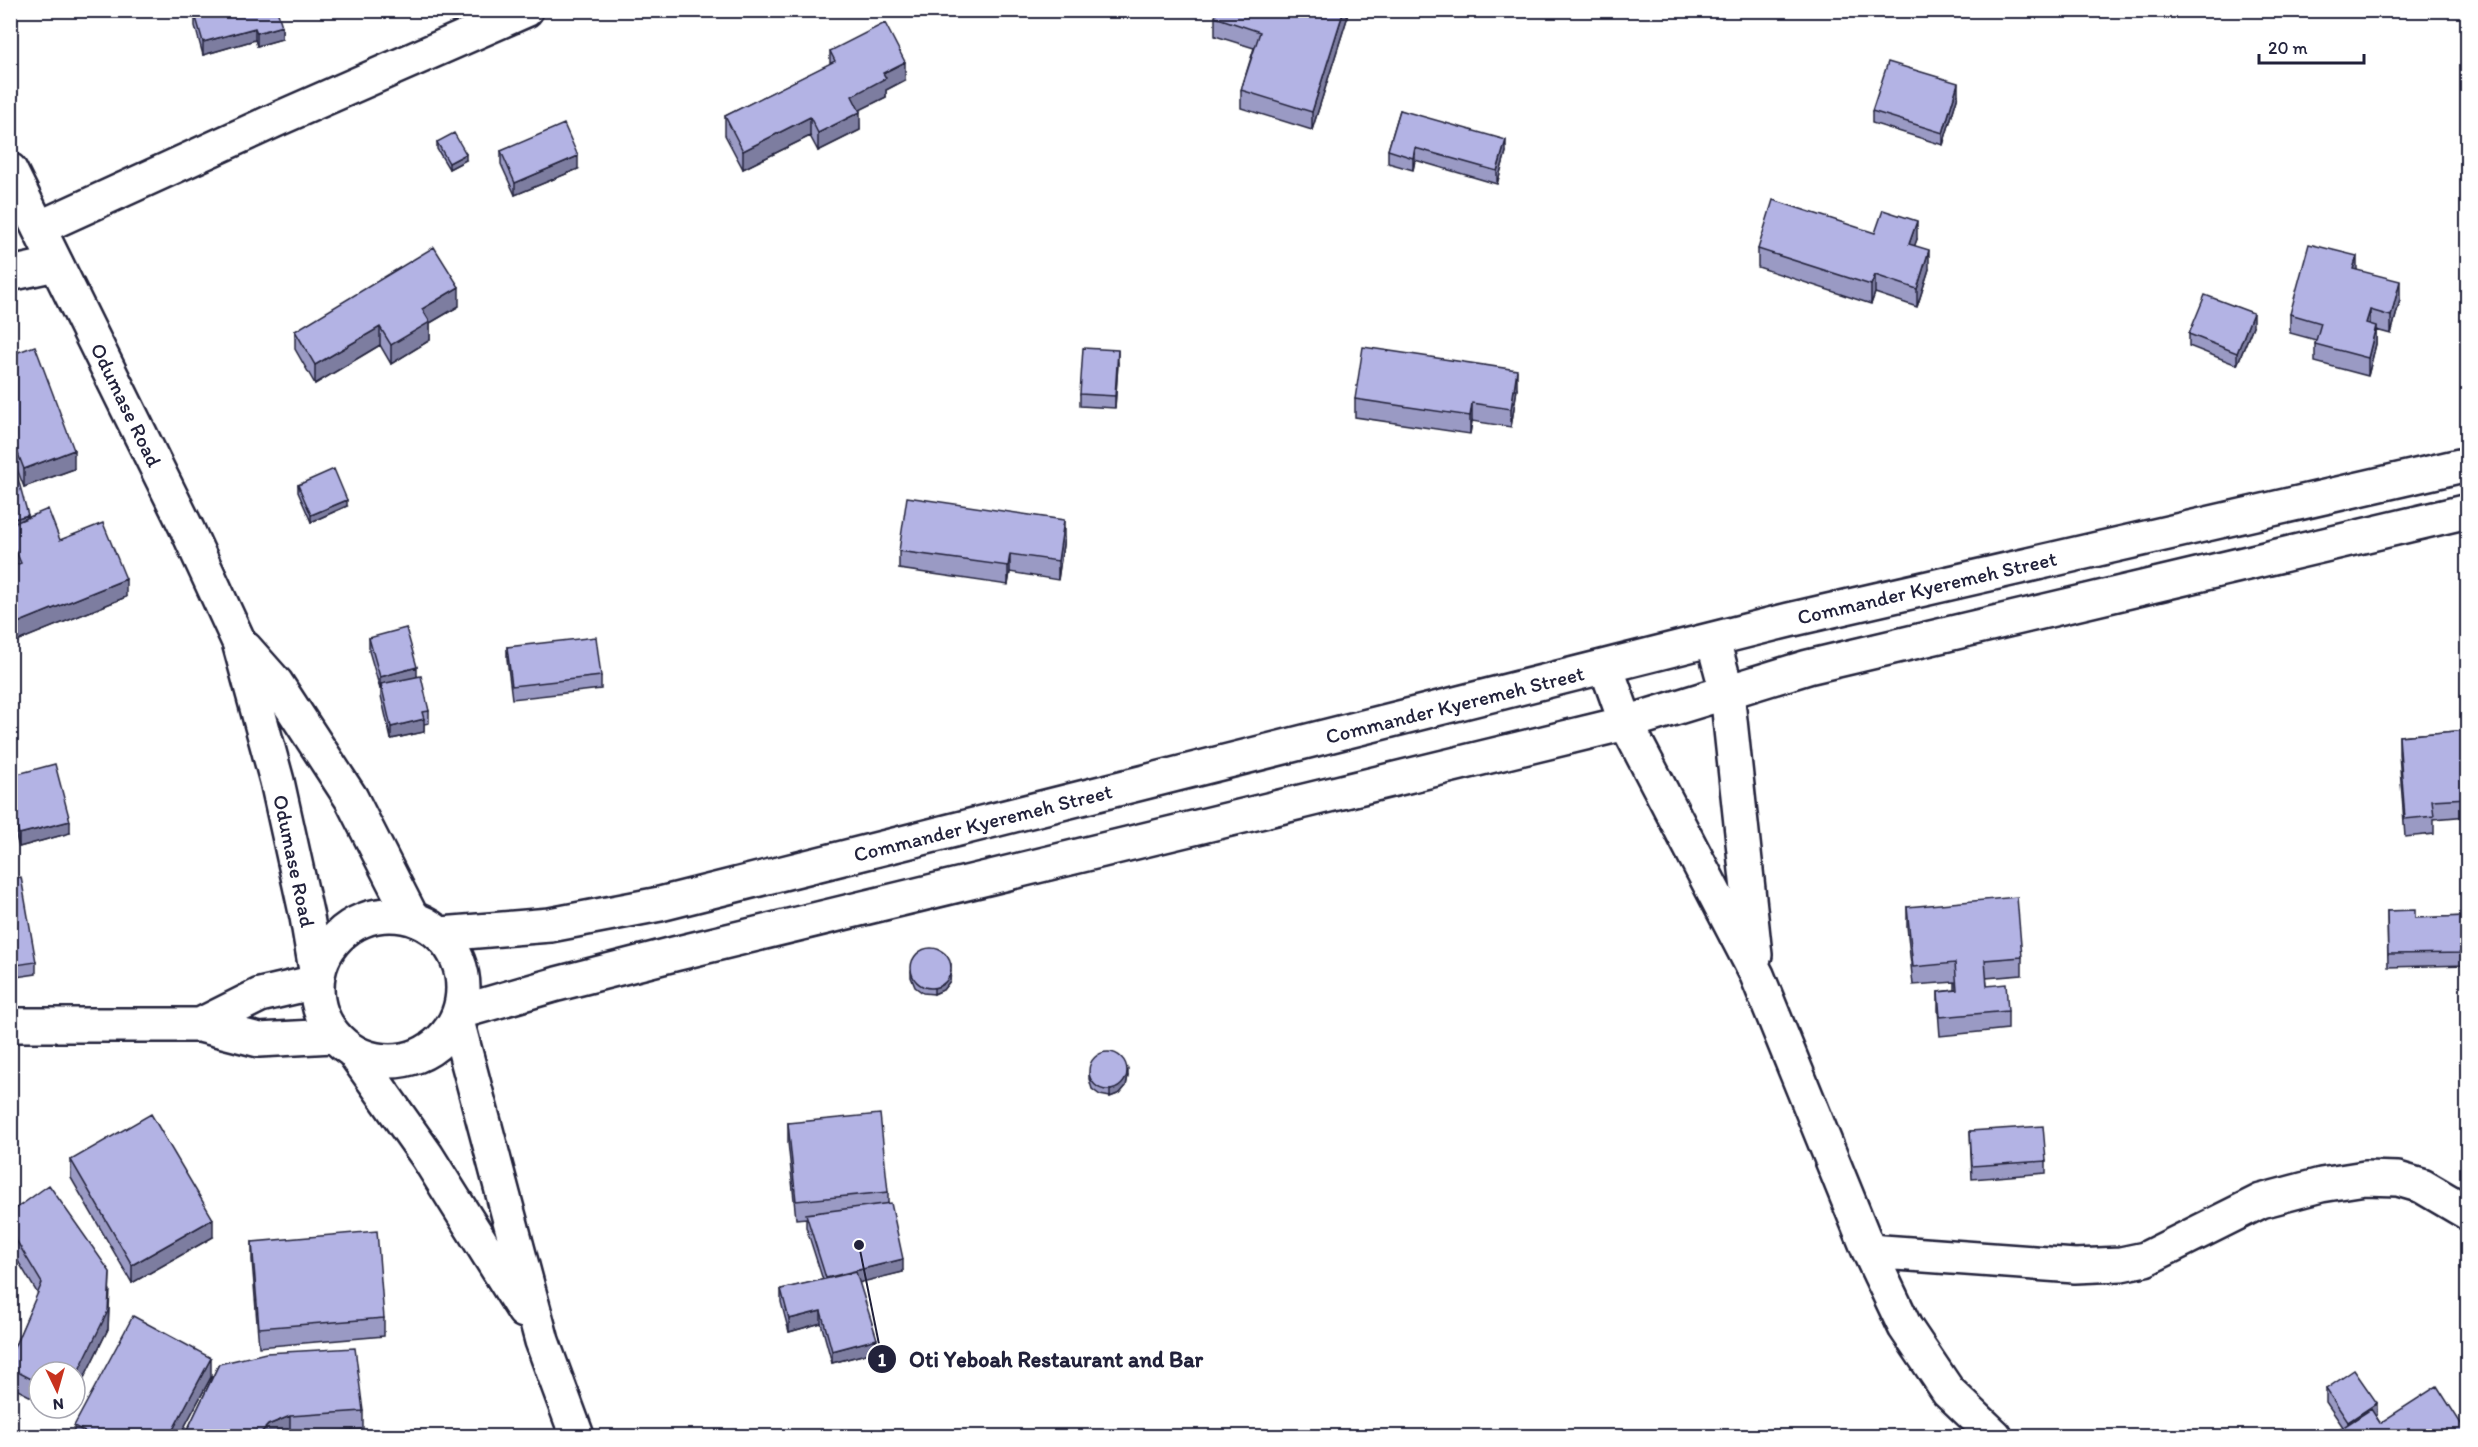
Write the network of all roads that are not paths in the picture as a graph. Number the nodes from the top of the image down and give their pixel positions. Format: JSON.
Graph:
{"nodes":[{"id":1,"x":526,"y":10,"type":"edge"},
{"id":2,"x":10,"y":170,"type":"edge"},
{"id":3,"x":39,"y":228,"type":"junction"},
{"id":4,"x":56,"y":264,"type":"junction"},
{"id":5,"x":10,"y":274,"type":"edge"},
{"id":6,"x":2468,"y":464,"type":"edge"},
{"id":7,"x":2468,"y":511,"type":"edge"},
{"id":8,"x":1713,"y":640,"type":"junction"},
{"id":9,"x":239,"y":642,"type":"junction"},
{"id":10,"x":1606,"y":667,"type":"junction"},
{"id":11,"x":1726,"y":692,"type":"junction"},
{"id":12,"x":1626,"y":723,"type":"junction"},
{"id":13,"x":412,"y":918,"type":"junction"},
{"id":14,"x":441,"y":934,"type":"junction"},
{"id":15,"x":1757,"y":975,"type":"junction"},
{"id":16,"x":316,"y":979,"type":"junction"},
{"id":17,"x":459,"y":1017,"type":"junction"},
{"id":18,"x":10,"y":1025,"type":"edge"},
{"id":19,"x":200,"y":1025,"type":"junction"},
{"id":20,"x":344,"y":1045,"type":"junction"},
{"id":21,"x":2468,"y":1213,"type":"edge"},
{"id":22,"x":1869,"y":1251,"type":"junction"},
{"id":23,"x":542,"y":1341,"type":"junction"},
{"id":24,"x":577,"y":1437,"type":"edge"},
{"id":25,"x":1995,"y":1437,"type":"edge"}],
"edges":[{"from":1,"to":3,"type":"street"},
{"from":2,"to":3,"type":"street","name":"Odumase Road"},
{"from":3,"to":4,"type":"street","name":"Odumase Road"},
{"from":4,"to":5,"type":"street"},
{"from":4,"to":9,"type":"street","name":"Odumase Road"},
{"from":6,"to":8,"type":"street","name":"Commander Kyeremeh Street"},
{"from":7,"to":11,"type":"street"},
{"from":8,"to":10,"type":"street","name":"Commander Kyeremeh Street"},
{"from":8,"to":11,"type":"street"},
{"from":9,"to":13,"type":"street","name":"Odumase Road"},
{"from":9,"to":16,"type":"street","name":"Odumase Road"},
{"from":10,"to":12,"type":"street"},
{"from":10,"to":14,"type":"street","name":"Commander Kyeremeh Street"},
{"from":11,"to":12,"type":"street"},
{"from":11,"to":15,"type":"street"},
{"from":12,"to":15,"type":"street"},
{"from":12,"to":17,"type":"street"},
{"from":13,"to":14,"type":"street"},
{"from":13,"to":16,"type":"street"},
{"from":14,"to":17,"type":"street"},
{"from":15,"to":22,"type":"street"},
{"from":16,"to":19,"type":"street"},
{"from":16,"to":20,"type":"street"},
{"from":17,"to":20,"type":"street"},
{"from":17,"to":23,"type":"street"},
{"from":18,"to":19,"type":"street"},
{"from":19,"to":20,"type":"street"},
{"from":20,"to":23,"type":"street"},
{"from":21,"to":22,"type":"street"},
{"from":22,"to":25,"type":"street"},
{"from":23,"to":24,"type":"street"}]}
